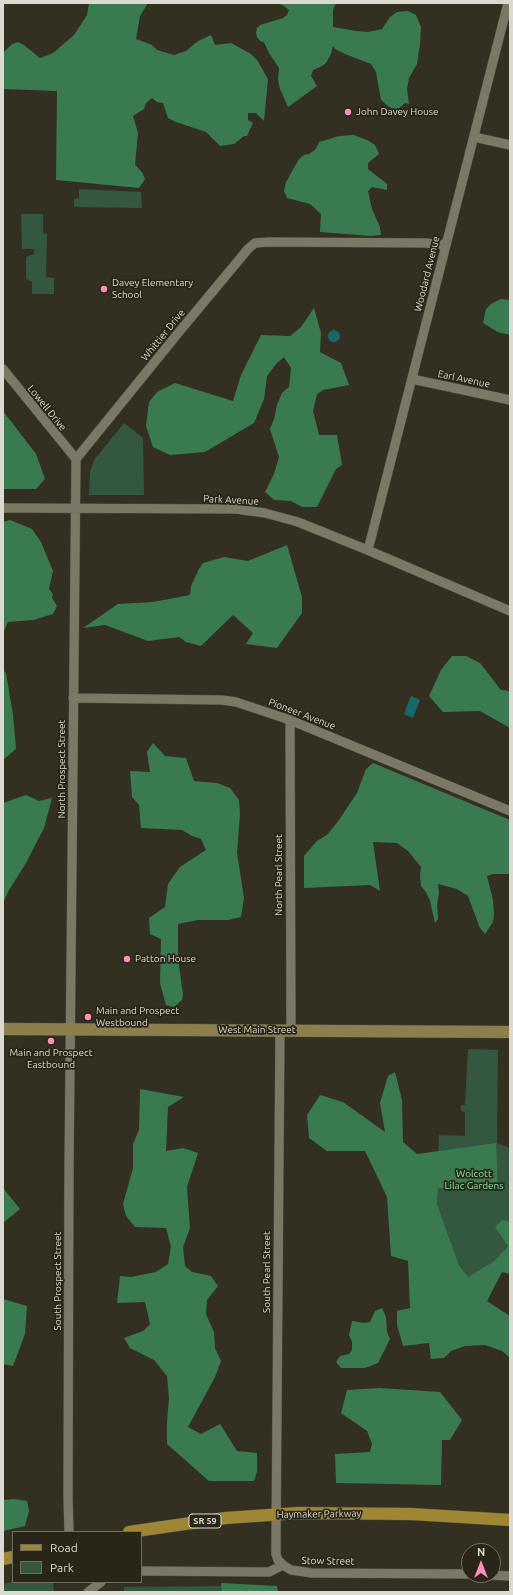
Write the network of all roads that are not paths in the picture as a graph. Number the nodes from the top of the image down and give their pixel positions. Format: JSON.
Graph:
{"nodes":[{"id":1,"x":508,"y":3,"type":"edge"},
{"id":2,"x":474,"y":137,"type":"junction"},
{"id":3,"x":510,"y":145,"type":"edge"},
{"id":4,"x":446,"y":245,"type":"junction"},
{"id":5,"x":3,"y":369,"type":"edge"},
{"id":6,"x":412,"y":379,"type":"junction"},
{"id":7,"x":510,"y":400,"type":"edge"},
{"id":8,"x":76,"y":459,"type":"junction"},
{"id":9,"x":3,"y":508,"type":"edge"},
{"id":10,"x":75,"y":508,"type":"junction"},
{"id":11,"x":368,"y":550,"type":"junction"},
{"id":12,"x":510,"y":611,"type":"edge"},
{"id":13,"x":73,"y":698,"type":"junction"},
{"id":14,"x":290,"y":720,"type":"junction"},
{"id":15,"x":510,"y":811,"type":"edge"},
{"id":16,"x":3,"y":1029,"type":"edge"},
{"id":17,"x":70,"y":1030,"type":"junction"},
{"id":18,"x":286,"y":1030,"type":"junction"},
{"id":19,"x":510,"y":1032,"type":"edge"},
{"id":20,"x":277,"y":1514,"type":"junction"},
{"id":21,"x":510,"y":1520,"type":"edge"},
{"id":22,"x":69,"y":1531,"type":"edge"},
{"id":23,"x":136,"y":1531,"type":"edge"},
{"id":24,"x":283,"y":1565,"type":"junction"},
{"id":25,"x":142,"y":1571,"type":"edge"},
{"id":26,"x":461,"y":1574,"type":"edge"},
{"id":27,"x":100,"y":1583,"type":"edge"},
{"id":28,"x":88,"y":1592,"type":"edge"}],
"edges":[{"from":1,"to":2,"type":"street","name":"Woodard Avenue"},
{"from":2,"to":3,"type":"street"},
{"from":2,"to":4,"type":"street","name":"Woodard Avenue"},
{"from":4,"to":6,"type":"street","name":"Woodard Avenue"},
{"from":4,"to":8,"type":"street","name":"Whittier Drive"},
{"from":5,"to":8,"type":"street","name":"Lowell Drive"},
{"from":6,"to":7,"type":"street","name":"Earl Avenue"},
{"from":6,"to":11,"type":"street","name":"Woodard Avenue"},
{"from":8,"to":10,"type":"street"},
{"from":9,"to":10,"type":"street","name":"Park Avenue"},
{"from":10,"to":11,"type":"street","name":"Park Avenue"},
{"from":10,"to":13,"type":"street","name":"North Prospect Street"},
{"from":11,"to":12,"type":"street","name":"Park Avenue"},
{"from":13,"to":14,"type":"street","name":"Pioneer Avenue"},
{"from":13,"to":17,"type":"street","name":"North Prospect Street"},
{"from":14,"to":15,"type":"street","name":"Pioneer Avenue"},
{"from":14,"to":18,"type":"street","name":"North Pearl Street"},
{"from":16,"to":17,"type":"main road","name":"West Main Street"},
{"from":17,"to":18,"type":"main road","name":"West Main Street"},
{"from":17,"to":22,"type":"street","name":"South Prospect Street"},
{"from":18,"to":19,"type":"main road","name":"West Main Street"},
{"from":18,"to":20,"type":"street","name":"South Pearl Street"},
{"from":20,"to":21,"type":"main road","name":"Haymaker Parkway","number":"SR 59"},
{"from":20,"to":23,"type":"main road","name":"Haymaker Parkway","number":"SR 59"},
{"from":20,"to":24,"type":"street","name":"South Pearl Street"},
{"from":24,"to":25,"type":"street"},
{"from":24,"to":26,"type":"street","name":"Stow Street"},
{"from":27,"to":28,"type":"street"}]}
